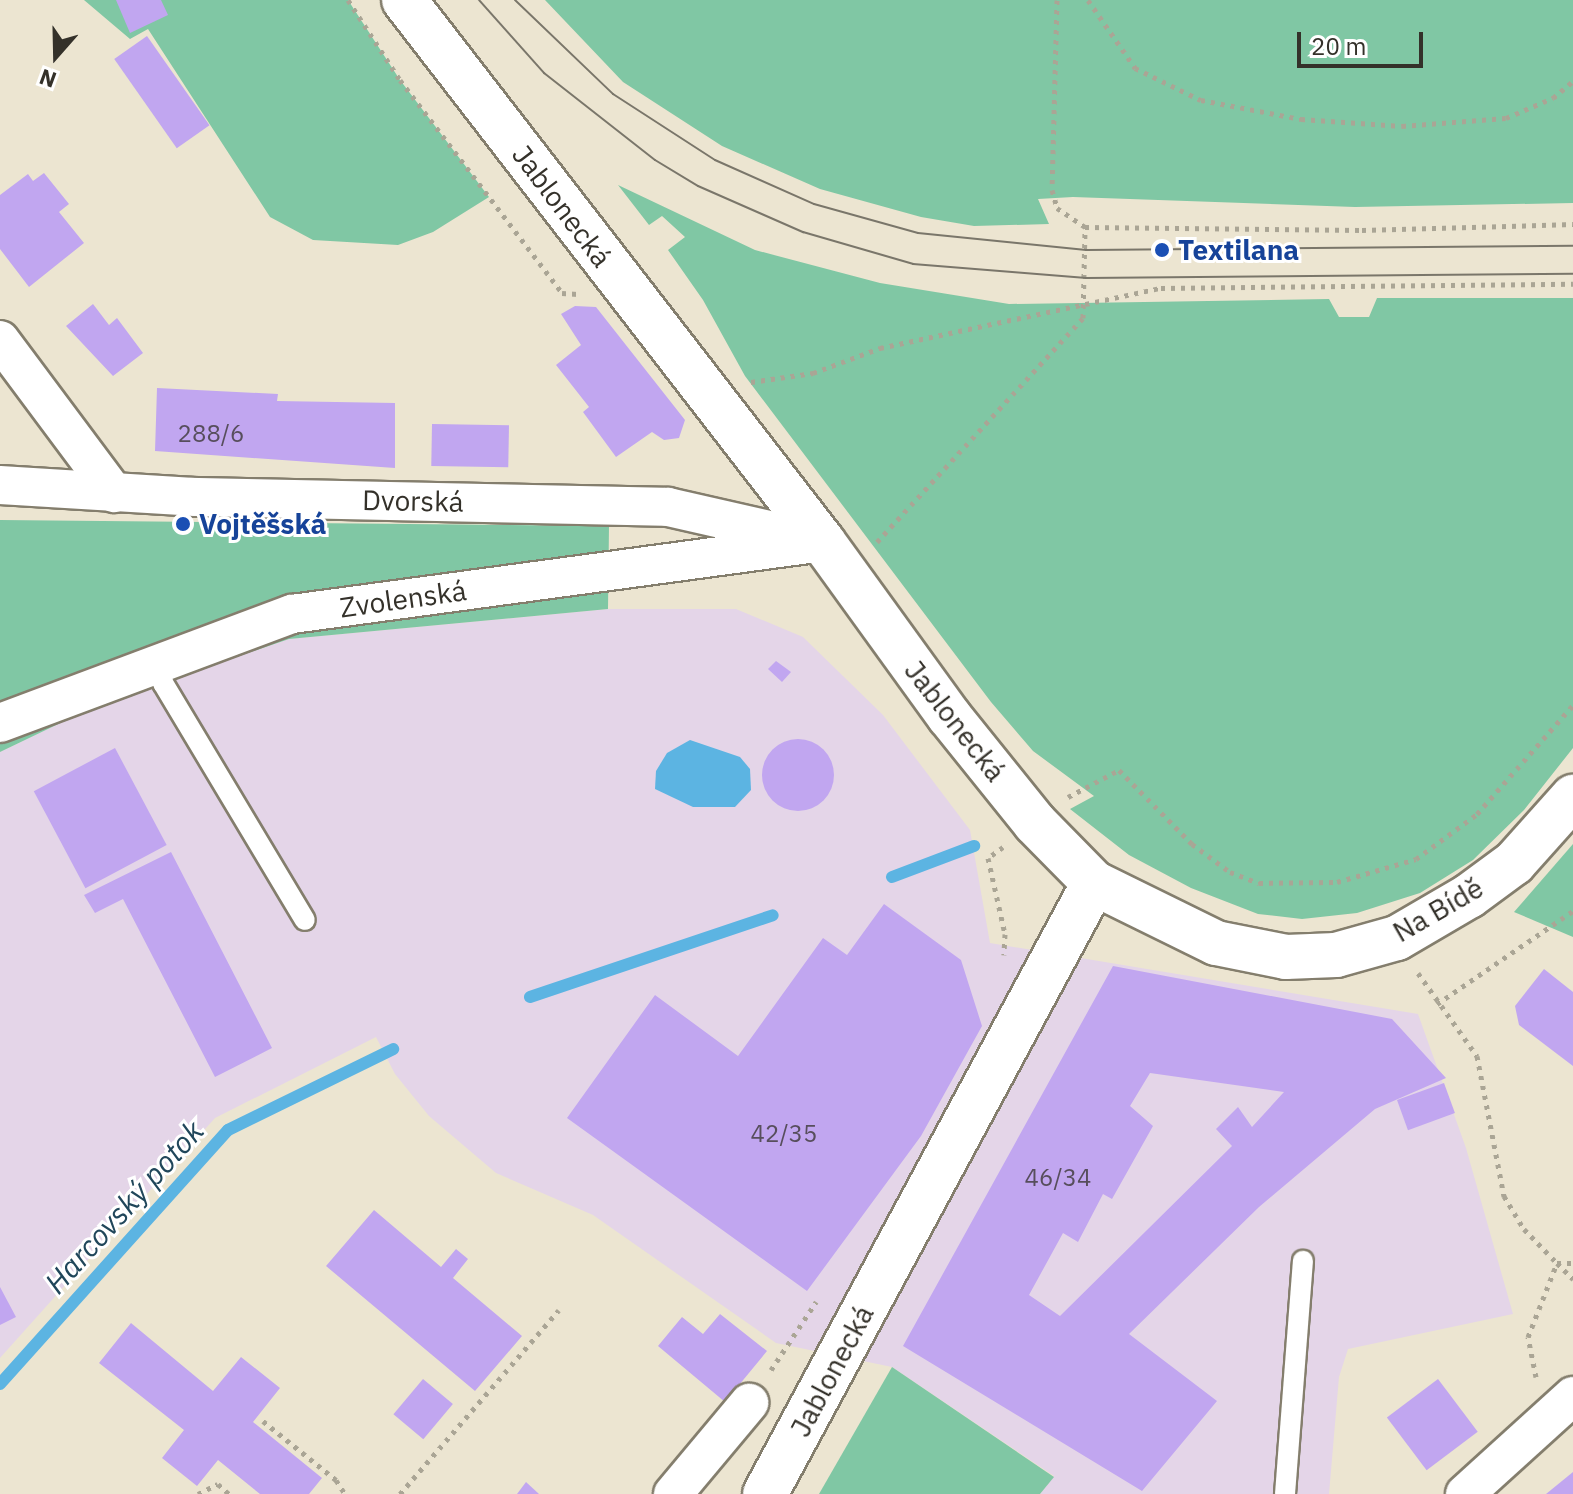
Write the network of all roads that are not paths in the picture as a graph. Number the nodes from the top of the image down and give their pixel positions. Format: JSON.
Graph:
{"nodes":[{"id":1,"x":404,"y":0,"type":"edge"},
{"id":2,"x":0,"y":340,"type":"edge"},
{"id":3,"x":0,"y":485,"type":"edge"},
{"id":4,"x":114,"y":493,"type":"junction"},
{"id":5,"x":823,"y":542,"type":"junction"},
{"id":6,"x":158,"y":664,"type":"junction"},
{"id":7,"x":0,"y":723,"type":"edge"},
{"id":8,"x":1573,"y":797,"type":"edge"},
{"id":9,"x":1094,"y":883,"type":"junction"},
{"id":10,"x":305,"y":920,"type":"dead end"},
{"id":11,"x":1303,"y":1261,"type":"dead end"},
{"id":12,"x":1566,"y":1402,"type":"edge"},
{"id":13,"x":749,"y":1403,"type":"road end"},
{"id":14,"x":673,"y":1494,"type":"edge"},
{"id":15,"x":765,"y":1494,"type":"edge"},
{"id":16,"x":1285,"y":1494,"type":"edge"},
{"id":17,"x":1465,"y":1494,"type":"edge"}],
"edges":[{"from":1,"to":5,"type":"main road","name":"Jablonecká"},
{"from":2,"to":4,"type":"street"},
{"from":3,"to":4,"type":"street","name":"Dvorská"},
{"from":4,"to":5,"type":"street","name":"Dvorská"},
{"from":5,"to":6,"type":"street","name":"Zvolenská"},
{"from":5,"to":9,"type":"main road","name":"Jablonecká"},
{"from":6,"to":7,"type":"street","name":"Zvolenská"},
{"from":6,"to":10,"type":"lane"},
{"from":8,"to":9,"type":"main road","name":"Na Bídě"},
{"from":9,"to":15,"type":"main road","name":"Jablonecká"},
{"from":11,"to":16,"type":"lane"},
{"from":12,"to":17,"type":"street"},
{"from":13,"to":14,"type":"street"}]}
